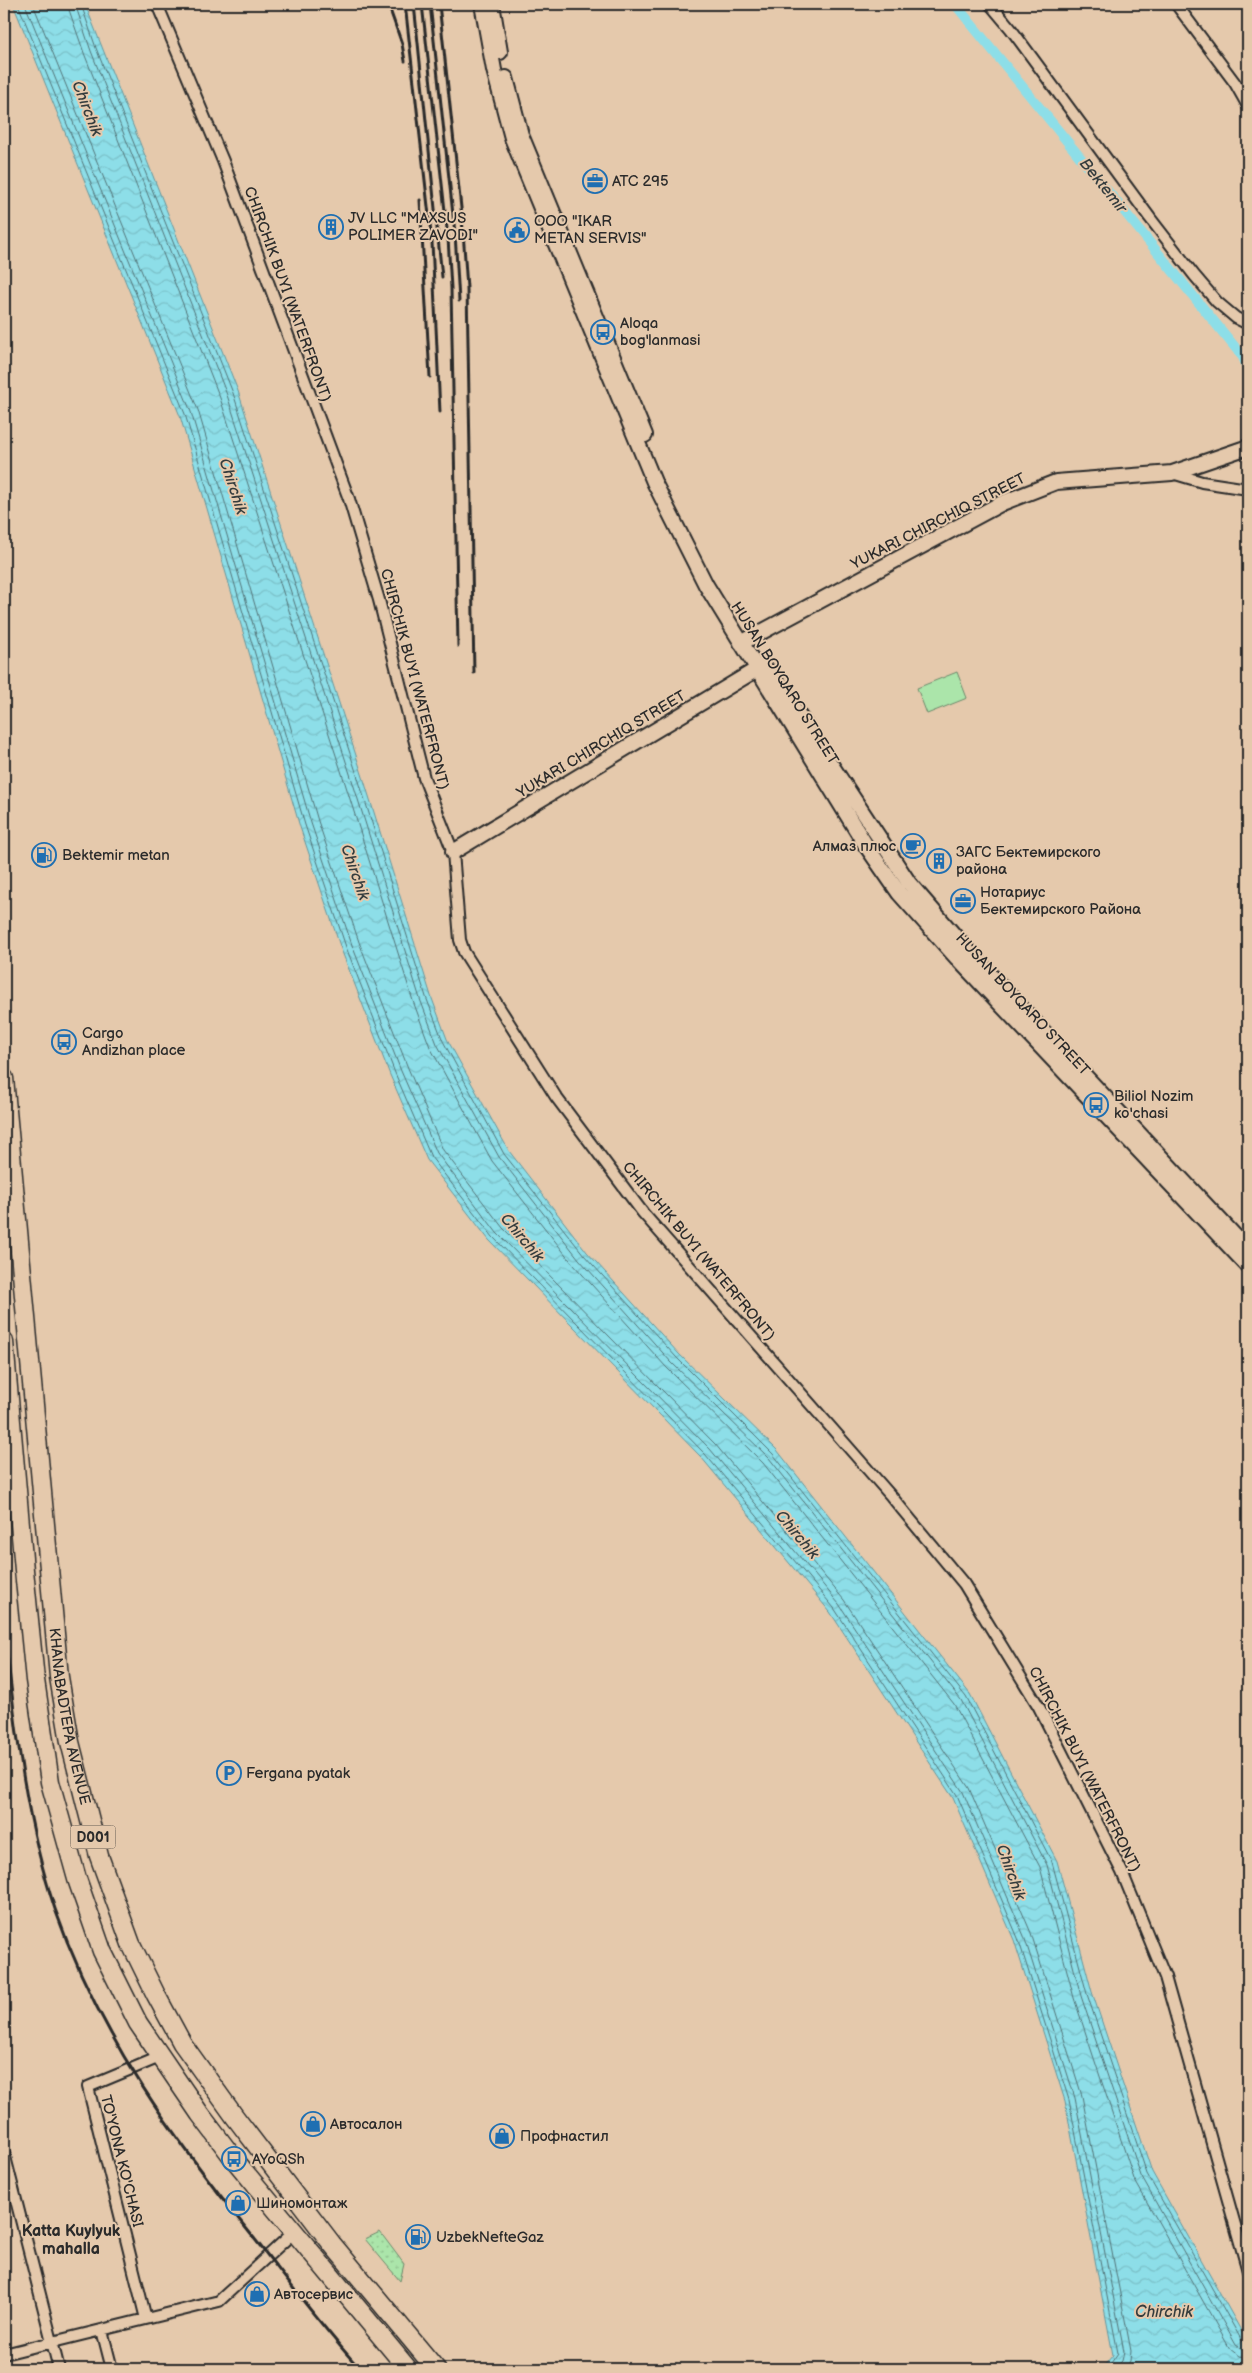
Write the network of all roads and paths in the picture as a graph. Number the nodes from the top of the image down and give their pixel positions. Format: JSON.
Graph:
{"nodes":[{"id":1,"x":157,"y":4,"type":"edge"},
{"id":2,"x":482,"y":4,"type":"edge"},
{"id":3,"x":492,"y":4,"type":"edge"},
{"id":4,"x":990,"y":4,"type":"edge"},
{"id":5,"x":1176,"y":4,"type":"edge"},
{"id":6,"x":1248,"y":106,"type":"edge"},
{"id":7,"x":516,"y":136,"type":"junction"},
{"id":8,"x":1248,"y":324,"type":"edge"},
{"id":9,"x":1248,"y":447,"type":"edge"},
{"id":10,"x":1172,"y":473,"type":"junction"},
{"id":11,"x":1248,"y":489,"type":"edge"},
{"id":12,"x":745,"y":641,"type":"junction"},
{"id":13,"x":761,"y":666,"type":"junction"},
{"id":14,"x":453,"y":852,"type":"junction"},
{"id":15,"x":961,"y":953,"type":"junction"},
{"id":16,"x":4,"y":1078,"type":"edge"},
{"id":17,"x":10,"y":1205,"type":"edge"},
{"id":18,"x":1248,"y":1250,"type":"edge"},
{"id":19,"x":1248,"y":1266,"type":"edge"},
{"id":20,"x":4,"y":1342,"type":"edge"},
{"id":21,"x":70,"y":1742,"type":"junction"},
{"id":22,"x":46,"y":1747,"type":"junction"},
{"id":23,"x":188,"y":2051,"type":"junction"},
{"id":24,"x":164,"y":2062,"type":"junction"},
{"id":25,"x":4,"y":2153,"type":"edge"},
{"id":26,"x":294,"y":2232,"type":"junction"},
{"id":27,"x":1247,"y":2258,"type":"edge"},
{"id":28,"x":1248,"y":2270,"type":"edge"},
{"id":29,"x":146,"y":2319,"type":"junction"},
{"id":30,"x":102,"y":2330,"type":"junction"},
{"id":31,"x":52,"y":2342,"type":"junction"},
{"id":32,"x":4,"y":2354,"type":"edge"},
{"id":33,"x":401,"y":2365,"type":"edge"},
{"id":34,"x":59,"y":2369,"type":"edge"},
{"id":35,"x":112,"y":2369,"type":"edge"},
{"id":36,"x":436,"y":2369,"type":"edge"}],
"edges":[{"from":1,"to":14,"type":"street","name":"CHIRCHIK BUYI (WATERFRONT)"},
{"from":2,"to":7,"type":"main road","name":"HUSAN BOYQARO STREET"},
{"from":3,"to":7,"type":"main road","name":"HUSAN BOYQARO STREET"},
{"from":4,"to":8,"type":"street"},
{"from":5,"to":6,"type":"street"},
{"from":7,"to":12,"type":"main road","name":"HUSAN BOYQARO STREET"},
{"from":9,"to":10,"type":"main road","name":"YUKARI CHIRCHIQ STREET"},
{"from":10,"to":11,"type":"street"},
{"from":10,"to":12,"type":"main road","name":"YUKARI CHIRCHIQ STREET"},
{"from":12,"to":13,"type":"main road","name":"HUSAN BOYQARO STREET"},
{"from":13,"to":14,"type":"main road","name":"YUKARI CHIRCHIQ STREET"},
{"from":13,"to":15,"type":"main road","name":"HUSAN BOYQARO STREET"},
{"from":14,"to":27,"type":"street","name":"CHIRCHIK BUYI (WATERFRONT)"},
{"from":15,"to":18,"type":"main road","name":"HUSAN BOYQARO STREET"},
{"from":15,"to":19,"type":"main road","name":"HUSAN BOYQARO STREET"},
{"from":16,"to":17,"type":"highway","name":"KHANABADTEPA AVENUE","number":"D001"},
{"from":17,"to":21,"type":"highway","name":"KHANABADTEPA AVENUE","number":"D001"},
{"from":20,"to":22,"type":"highway","name":"KHANABADTEPA AVENUE","number":"D001"},
{"from":21,"to":22,"type":"highway"},
{"from":21,"to":23,"type":"highway","name":"KHANABADTEPA AVENUE","number":"D001"},
{"from":22,"to":24,"type":"highway","name":"KHANABADTEPA AVENUE","number":"D001"},
{"from":23,"to":24,"type":"highway"},
{"from":23,"to":36,"type":"highway","name":"KHANABADTEPA AVENUE","number":"D001"},
{"from":24,"to":26,"type":"highway","name":"KHANABADTEPA AVENUE","number":"D001"},
{"from":24,"to":29,"type":"street","name":"TO'YONA KO'CHASI"},
{"from":25,"to":31,"type":"street"},
{"from":26,"to":29,"type":"street"},
{"from":26,"to":33,"type":"highway","name":"KHANABADTEPA AVENUE","number":"D001"},
{"from":27,"to":28,"type":"street","name":"CHIRCHIK BUYI (WATERFRONT)"},
{"from":29,"to":30,"type":"street"},
{"from":30,"to":31,"type":"street"},
{"from":30,"to":35,"type":"street"},
{"from":31,"to":32,"type":"street"},
{"from":31,"to":34,"type":"street"}]}
